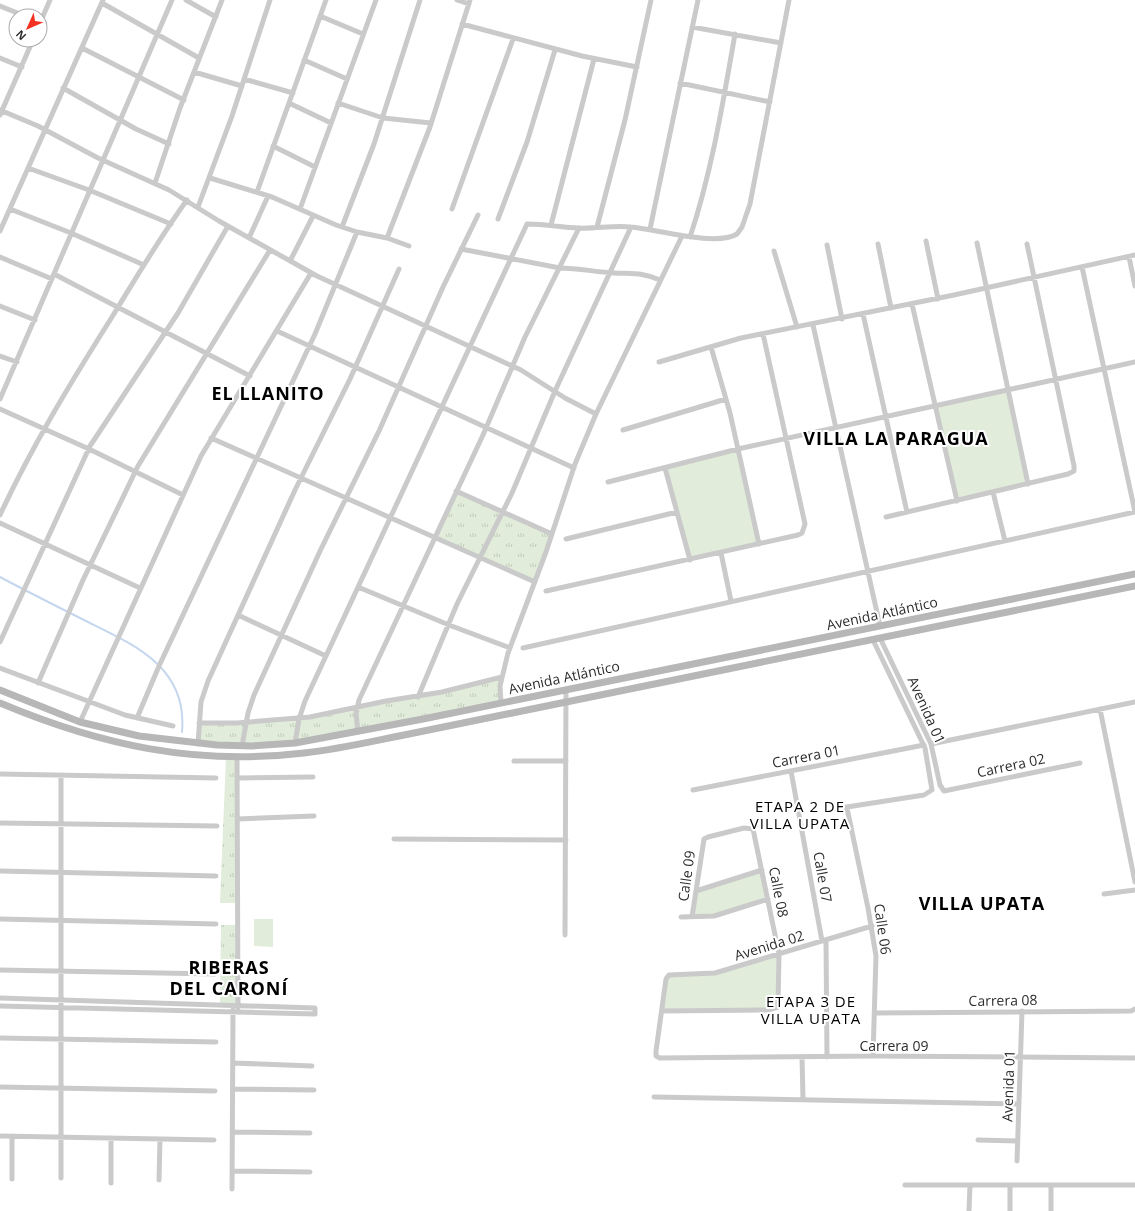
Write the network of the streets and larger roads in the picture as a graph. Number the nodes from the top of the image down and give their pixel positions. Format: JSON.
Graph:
{"nodes":[{"id":1,"x":172,"y":0,"type":"edge"},
{"id":2,"x":186,"y":0,"type":"edge"},
{"id":3,"x":222,"y":0,"type":"edge"},
{"id":4,"x":270,"y":0,"type":"edge"},
{"id":5,"x":326,"y":0,"type":"edge"},
{"id":6,"x":376,"y":0,"type":"edge"},
{"id":7,"x":420,"y":0,"type":"edge"},
{"id":8,"x":457,"y":0,"type":"edge"},
{"id":9,"x":651,"y":0,"type":"edge"},
{"id":10,"x":698,"y":0,"type":"edge"},
{"id":11,"x":789,"y":0,"type":"edge"},
{"id":12,"x":102,"y":1,"type":"edge"},
{"id":13,"x":470,"y":2,"type":"edge"},
{"id":14,"x":320,"y":16,"type":"junction"},
{"id":15,"x":216,"y":17,"type":"junction"},
{"id":16,"x":462,"y":24,"type":"junction"},
{"id":17,"x":692,"y":26,"type":"junction"},
{"id":18,"x":363,"y":34,"type":"junction"},
{"id":19,"x":735,"y":34,"type":"junction"},
{"id":20,"x":156,"y":35,"type":"junction"},
{"id":21,"x":513,"y":39,"type":"junction"},
{"id":22,"x":781,"y":43,"type":"junction"},
{"id":23,"x":30,"y":48,"type":"edge"},
{"id":24,"x":82,"y":48,"type":"junction"},
{"id":25,"x":555,"y":50,"type":"junction"},
{"id":26,"x":0,"y":58,"type":"edge"},
{"id":27,"x":199,"y":58,"type":"junction"},
{"id":28,"x":594,"y":59,"type":"junction"},
{"id":29,"x":304,"y":60,"type":"junction"},
{"id":30,"x":22,"y":66,"type":"junction"},
{"id":31,"x":637,"y":67,"type":"junction"},
{"id":32,"x":194,"y":72,"type":"junction"},
{"id":33,"x":137,"y":77,"type":"junction"},
{"id":34,"x":244,"y":79,"type":"junction"},
{"id":35,"x":347,"y":79,"type":"junction"},
{"id":36,"x":680,"y":82,"type":"junction"},
{"id":37,"x":242,"y":86,"type":"junction"},
{"id":38,"x":64,"y":88,"type":"junction"},
{"id":39,"x":725,"y":92,"type":"junction"},
{"id":40,"x":292,"y":93,"type":"junction"},
{"id":41,"x":184,"y":100,"type":"junction"},
{"id":42,"x":770,"y":102,"type":"junction"},
{"id":43,"x":289,"y":103,"type":"junction"},
{"id":44,"x":338,"y":103,"type":"junction"},
{"id":45,"x":1,"y":112,"type":"edge"},
{"id":46,"x":383,"y":118,"type":"junction"},
{"id":47,"x":119,"y":120,"type":"junction"},
{"id":48,"x":331,"y":123,"type":"junction"},
{"id":49,"x":431,"y":123,"type":"junction"},
{"id":50,"x":45,"y":129,"type":"junction"},
{"id":51,"x":169,"y":144,"type":"junction"},
{"id":52,"x":273,"y":146,"type":"junction"},
{"id":53,"x":102,"y":160,"type":"junction"},
{"id":54,"x":315,"y":167,"type":"junction"},
{"id":55,"x":28,"y":168,"type":"junction"},
{"id":56,"x":210,"y":178,"type":"junction"},
{"id":57,"x":156,"y":183,"type":"junction"},
{"id":58,"x":89,"y":190,"type":"junction"},
{"id":59,"x":257,"y":192,"type":"junction"},
{"id":60,"x":268,"y":196,"type":"junction"},
{"id":61,"x":187,"y":200,"type":"junction"},
{"id":62,"x":198,"y":207,"type":"junction"},
{"id":63,"x":10,"y":209,"type":"junction"},
{"id":64,"x":300,"y":209,"type":"junction"},
{"id":65,"x":452,"y":209,"type":"dead end"},
{"id":66,"x":478,"y":215,"type":"dead end"},
{"id":67,"x":313,"y":216,"type":"junction"},
{"id":68,"x":498,"y":219,"type":"dead end"},
{"id":69,"x":171,"y":224,"type":"junction"},
{"id":70,"x":551,"y":225,"type":"junction"},
{"id":71,"x":228,"y":226,"type":"junction"},
{"id":72,"x":342,"y":227,"type":"junction"},
{"id":73,"x":597,"y":227,"type":"junction"},
{"id":74,"x":631,"y":227,"type":"junction"},
{"id":75,"x":579,"y":228,"type":"junction"},
{"id":76,"x":650,"y":229,"type":"junction"},
{"id":77,"x":0,"y":231,"type":"edge"},
{"id":78,"x":357,"y":232,"type":"junction"},
{"id":79,"x":71,"y":233,"type":"junction"},
{"id":80,"x":682,"y":236,"type":"junction"},
{"id":81,"x":690,"y":237,"type":"junction"},
{"id":82,"x":249,"y":238,"type":"junction"},
{"id":83,"x":387,"y":238,"type":"junction"},
{"id":84,"x":926,"y":241,"type":"dead end"},
{"id":85,"x":878,"y":244,"type":"dead end"},
{"id":86,"x":977,"y":244,"type":"dead end"},
{"id":87,"x":1027,"y":244,"type":"dead end"},
{"id":88,"x":827,"y":245,"type":"dead end"},
{"id":89,"x":410,"y":246,"type":"dead end"},
{"id":90,"x":461,"y":249,"type":"junction"},
{"id":91,"x":270,"y":250,"type":"junction"},
{"id":92,"x":774,"y":251,"type":"dead end"},
{"id":93,"x":1135,"y":255,"type":"edge"},
{"id":94,"x":0,"y":257,"type":"edge"},
{"id":95,"x":1129,"y":257,"type":"junction"},
{"id":96,"x":510,"y":259,"type":"junction"},
{"id":97,"x":290,"y":261,"type":"junction"},
{"id":98,"x":144,"y":266,"type":"junction"},
{"id":99,"x":1082,"y":267,"type":"junction"},
{"id":100,"x":560,"y":268,"type":"junction"},
{"id":101,"x":399,"y":269,"type":"dead end"},
{"id":102,"x":608,"y":272,"type":"junction"},
{"id":103,"x":312,"y":273,"type":"junction"},
{"id":104,"x":53,"y":276,"type":"junction"},
{"id":105,"x":1034,"y":278,"type":"junction"},
{"id":106,"x":660,"y":280,"type":"junction"},
{"id":107,"x":336,"y":286,"type":"junction"},
{"id":108,"x":1135,"y":286,"type":"edge"},
{"id":109,"x":986,"y":288,"type":"junction"},
{"id":110,"x":938,"y":299,"type":"junction"},
{"id":111,"x":912,"y":304,"type":"junction"},
{"id":112,"x":0,"y":306,"type":"edge"},
{"id":113,"x":118,"y":306,"type":"junction"},
{"id":114,"x":383,"y":307,"type":"junction"},
{"id":115,"x":891,"y":308,"type":"junction"},
{"id":116,"x":863,"y":314,"type":"junction"},
{"id":117,"x":842,"y":318,"type":"junction"},
{"id":118,"x":35,"y":320,"type":"junction"},
{"id":119,"x":813,"y":325,"type":"junction"},
{"id":120,"x":426,"y":326,"type":"junction"},
{"id":121,"x":797,"y":327,"type":"junction"},
{"id":122,"x":277,"y":331,"type":"junction"},
{"id":123,"x":166,"y":332,"type":"junction"},
{"id":124,"x":763,"y":334,"type":"junction"},
{"id":125,"x":309,"y":347,"type":"junction"},
{"id":126,"x":470,"y":347,"type":"junction"},
{"id":127,"x":711,"y":347,"type":"junction"},
{"id":128,"x":208,"y":353,"type":"junction"},
{"id":129,"x":0,"y":356,"type":"edge"},
{"id":130,"x":17,"y":362,"type":"junction"},
{"id":131,"x":659,"y":362,"type":"dead end"},
{"id":132,"x":1135,"y":362,"type":"edge"},
{"id":133,"x":513,"y":366,"type":"junction"},
{"id":134,"x":355,"y":368,"type":"junction"},
{"id":135,"x":1105,"y":369,"type":"junction"},
{"id":136,"x":250,"y":376,"type":"junction"},
{"id":137,"x":1057,"y":380,"type":"junction"},
{"id":138,"x":399,"y":388,"type":"junction"},
{"id":139,"x":555,"y":391,"type":"junction"},
{"id":140,"x":1007,"y":391,"type":"junction"},
{"id":141,"x":0,"y":399,"type":"edge"},
{"id":142,"x":726,"y":399,"type":"junction"},
{"id":143,"x":935,"y":407,"type":"junction"},
{"id":144,"x":442,"y":408,"type":"junction"},
{"id":145,"x":0,"y":409,"type":"edge"},
{"id":146,"x":596,"y":414,"type":"junction"},
{"id":147,"x":887,"y":417,"type":"junction"},
{"id":148,"x":44,"y":428,"type":"junction"},
{"id":149,"x":486,"y":428,"type":"junction"},
{"id":150,"x":836,"y":429,"type":"junction"},
{"id":151,"x":623,"y":430,"type":"dead end"},
{"id":152,"x":211,"y":438,"type":"junction"},
{"id":153,"x":787,"y":439,"type":"junction"},
{"id":154,"x":89,"y":449,"type":"junction"},
{"id":155,"x":530,"y":449,"type":"junction"},
{"id":156,"x":738,"y":449,"type":"junction"},
{"id":157,"x":256,"y":459,"type":"junction"},
{"id":158,"x":574,"y":468,"type":"junction"},
{"id":159,"x":665,"y":468,"type":"junction"},
{"id":160,"x":136,"y":471,"type":"junction"},
{"id":161,"x":301,"y":478,"type":"junction"},
{"id":162,"x":608,"y":482,"type":"dead end"},
{"id":163,"x":1028,"y":484,"type":"junction"},
{"id":164,"x":456,"y":491,"type":"junction"},
{"id":165,"x":994,"y":492,"type":"junction"},
{"id":166,"x":183,"y":495,"type":"junction"},
{"id":167,"x":345,"y":499,"type":"junction"},
{"id":168,"x":957,"y":501,"type":"junction"},
{"id":169,"x":502,"y":512,"type":"junction"},
{"id":170,"x":677,"y":512,"type":"junction"},
{"id":171,"x":907,"y":512,"type":"junction"},
{"id":172,"x":1135,"y":512,"type":"edge"},
{"id":173,"x":0,"y":515,"type":"edge"},
{"id":174,"x":886,"y":517,"type":"dead end"},
{"id":175,"x":391,"y":518,"type":"junction"},
{"id":176,"x":0,"y":523,"type":"edge"},
{"id":177,"x":552,"y":534,"type":"junction"},
{"id":178,"x":435,"y":537,"type":"junction"},
{"id":179,"x":566,"y":539,"type":"dead end"},
{"id":180,"x":1005,"y":541,"type":"junction"},
{"id":181,"x":45,"y":544,"type":"junction"},
{"id":182,"x":759,"y":544,"type":"junction"},
{"id":183,"x":721,"y":553,"type":"junction"},
{"id":184,"x":479,"y":557,"type":"junction"},
{"id":185,"x":690,"y":560,"type":"junction"},
{"id":186,"x":90,"y":565,"type":"junction"},
{"id":187,"x":868,"y":572,"type":"junction"},
{"id":188,"x":1135,"y":574,"type":"edge"},
{"id":189,"x":535,"y":582,"type":"junction"},
{"id":190,"x":1135,"y":586,"type":"edge"},
{"id":191,"x":358,"y":587,"type":"junction"},
{"id":192,"x":140,"y":588,"type":"junction"},
{"id":193,"x":546,"y":591,"type":"dead end"},
{"id":194,"x":731,"y":601,"type":"junction"},
{"id":195,"x":403,"y":606,"type":"junction"},
{"id":196,"x":238,"y":615,"type":"junction"},
{"id":197,"x":449,"y":625,"type":"junction"},
{"id":198,"x":880,"y":626,"type":"junction"},
{"id":199,"x":282,"y":636,"type":"junction"},
{"id":200,"x":876,"y":639,"type":"junction"},
{"id":201,"x":0,"y":642,"type":"edge"},
{"id":202,"x":510,"y":648,"type":"junction"},
{"id":203,"x":523,"y":648,"type":"dead end"},
{"id":204,"x":326,"y":656,"type":"junction"},
{"id":205,"x":0,"y":668,"type":"edge"},
{"id":206,"x":502,"y":677,"type":"junction"},
{"id":207,"x":38,"y":683,"type":"junction"},
{"id":208,"x":0,"y":690,"type":"edge"},
{"id":209,"x":566,"y":690,"type":"junction"},
{"id":210,"x":418,"y":697,"type":"junction"},
{"id":211,"x":88,"y":702,"type":"junction"},
{"id":212,"x":567,"y":702,"type":"junction"},
{"id":213,"x":1135,"y":702,"type":"edge"},
{"id":214,"x":0,"y":703,"type":"edge"},
{"id":215,"x":501,"y":703,"type":"junction"},
{"id":216,"x":356,"y":707,"type":"junction"},
{"id":217,"x":1100,"y":709,"type":"junction"},
{"id":218,"x":137,"y":718,"type":"junction"},
{"id":219,"x":299,"y":718,"type":"junction"},
{"id":220,"x":80,"y":722,"type":"junction"},
{"id":221,"x":246,"y":722,"type":"junction"},
{"id":222,"x":199,"y":723,"type":"junction"},
{"id":223,"x":173,"y":726,"type":"dead end"},
{"id":224,"x":358,"y":732,"type":"junction"},
{"id":225,"x":296,"y":742,"type":"junction"},
{"id":226,"x":198,"y":744,"type":"junction"},
{"id":227,"x":931,"y":744,"type":"junction"},
{"id":228,"x":924,"y":745,"type":"junction"},
{"id":229,"x":242,"y":746,"type":"junction"},
{"id":230,"x":237,"y":757,"type":"junction"},
{"id":231,"x":514,"y":761,"type":"dead end"},
{"id":232,"x":566,"y":761,"type":"junction"},
{"id":233,"x":1080,"y":763,"type":"dead end"},
{"id":234,"x":791,"y":771,"type":"junction"},
{"id":235,"x":0,"y":774,"type":"edge"},
{"id":236,"x":61,"y":776,"type":"junction"},
{"id":237,"x":313,"y":777,"type":"dead end"},
{"id":238,"x":216,"y":778,"type":"dead end"},
{"id":239,"x":238,"y":778,"type":"junction"},
{"id":240,"x":693,"y":790,"type":"dead end"},
{"id":241,"x":948,"y":790,"type":"joint"},
{"id":242,"x":846,"y":808,"type":"junction"},
{"id":243,"x":834,"y":809,"type":"dead end"},
{"id":244,"x":314,"y":816,"type":"dead end"},
{"id":245,"x":238,"y":819,"type":"junction"},
{"id":246,"x":0,"y":823,"type":"edge"},
{"id":247,"x":61,"y":824,"type":"junction"},
{"id":248,"x":217,"y":826,"type":"dead end"},
{"id":249,"x":394,"y":839,"type":"dead end"},
{"id":250,"x":704,"y":839,"type":"joint"},
{"id":251,"x":566,"y":840,"type":"junction"},
{"id":252,"x":762,"y":870,"type":"junction"},
{"id":253,"x":0,"y":871,"type":"edge"},
{"id":254,"x":61,"y":872,"type":"junction"},
{"id":255,"x":216,"y":876,"type":"dead end"},
{"id":256,"x":1135,"y":882,"type":"edge"},
{"id":257,"x":1135,"y":890,"type":"edge"},
{"id":258,"x":696,"y":891,"type":"junction"},
{"id":259,"x":1104,"y":894,"type":"dead end"},
{"id":260,"x":768,"y":899,"type":"junction"},
{"id":261,"x":681,"y":917,"type":"dead end"},
{"id":262,"x":692,"y":917,"type":"junction"},
{"id":263,"x":0,"y":919,"type":"edge"},
{"id":264,"x":62,"y":921,"type":"junction"},
{"id":265,"x":216,"y":924,"type":"dead end"},
{"id":266,"x":872,"y":926,"type":"junction"},
{"id":267,"x":565,"y":935,"type":"dead end"},
{"id":268,"x":824,"y":941,"type":"junction"},
{"id":269,"x":779,"y":954,"type":"junction"},
{"id":270,"x":0,"y":970,"type":"edge"},
{"id":271,"x":62,"y":972,"type":"junction"},
{"id":272,"x":215,"y":974,"type":"dead end"},
{"id":273,"x":0,"y":998,"type":"edge"},
{"id":274,"x":62,"y":999,"type":"junction"},
{"id":275,"x":0,"y":1006,"type":"edge"},
{"id":276,"x":61,"y":1007,"type":"junction"},
{"id":277,"x":236,"y":1009,"type":"junction"},
{"id":278,"x":1133,"y":1010,"type":"edge"},
{"id":279,"x":662,"y":1011,"type":"junction"},
{"id":280,"x":1022,"y":1011,"type":"junction"},
{"id":281,"x":875,"y":1013,"type":"junction"},
{"id":282,"x":0,"y":1038,"type":"edge"},
{"id":283,"x":61,"y":1040,"type":"junction"},
{"id":284,"x":216,"y":1042,"type":"dead end"},
{"id":285,"x":873,"y":1056,"type":"junction"},
{"id":286,"x":802,"y":1057,"type":"junction"},
{"id":287,"x":827,"y":1057,"type":"junction"},
{"id":288,"x":1021,"y":1057,"type":"junction"},
{"id":289,"x":1135,"y":1058,"type":"edge"},
{"id":290,"x":233,"y":1063,"type":"junction"},
{"id":291,"x":312,"y":1066,"type":"dead end"},
{"id":292,"x":0,"y":1087,"type":"edge"},
{"id":293,"x":61,"y":1088,"type":"junction"},
{"id":294,"x":233,"y":1089,"type":"junction"},
{"id":295,"x":314,"y":1090,"type":"dead end"},
{"id":296,"x":215,"y":1091,"type":"dead end"},
{"id":297,"x":654,"y":1097,"type":"dead end"},
{"id":298,"x":803,"y":1099,"type":"junction"},
{"id":299,"x":1019,"y":1104,"type":"junction"},
{"id":300,"x":232,"y":1132,"type":"junction"},
{"id":301,"x":310,"y":1133,"type":"dead end"},
{"id":302,"x":0,"y":1136,"type":"edge"},
{"id":303,"x":12,"y":1136,"type":"junction"},
{"id":304,"x":61,"y":1137,"type":"junction"},
{"id":305,"x":111,"y":1138,"type":"junction"},
{"id":306,"x":160,"y":1139,"type":"junction"},
{"id":307,"x":214,"y":1140,"type":"dead end"},
{"id":308,"x":978,"y":1140,"type":"dead end"},
{"id":309,"x":1018,"y":1141,"type":"junction"},
{"id":310,"x":1017,"y":1161,"type":"dead end"},
{"id":311,"x":232,"y":1171,"type":"junction"},
{"id":312,"x":310,"y":1172,"type":"dead end"},
{"id":313,"x":61,"y":1178,"type":"dead end"},
{"id":314,"x":12,"y":1179,"type":"dead end"},
{"id":315,"x":159,"y":1180,"type":"dead end"},
{"id":316,"x":111,"y":1183,"type":"dead end"},
{"id":317,"x":905,"y":1185,"type":"dead end"},
{"id":318,"x":970,"y":1185,"type":"junction"},
{"id":319,"x":1010,"y":1185,"type":"junction"},
{"id":320,"x":1051,"y":1185,"type":"junction"},
{"id":321,"x":1135,"y":1185,"type":"edge"},
{"id":322,"x":232,"y":1189,"type":"dead end"},
{"id":323,"x":969,"y":1211,"type":"edge"},
{"id":324,"x":1010,"y":1211,"type":"edge"},
{"id":325,"x":1051,"y":1211,"type":"edge"}],
"edges":[{"from":1,"to":20,"type":"street"},
{"from":2,"to":15,"type":"street"},
{"from":3,"to":15,"type":"street"},
{"from":4,"to":34,"type":"street"},
{"from":5,"to":14,"type":"street"},
{"from":6,"to":18,"type":"street"},
{"from":7,"to":46,"type":"street"},
{"from":8,"to":13,"type":"street"},
{"from":9,"to":31,"type":"street"},
{"from":10,"to":17,"type":"street"},
{"from":11,"to":22,"type":"street"},
{"from":12,"to":20,"type":"street"},
{"from":12,"to":24,"type":"street"},
{"from":13,"to":16,"type":"street"},
{"from":14,"to":18,"type":"street"},
{"from":14,"to":29,"type":"street"},
{"from":15,"to":27,"type":"street"},
{"from":16,"to":21,"type":"street"},
{"from":16,"to":49,"type":"street"},
{"from":17,"to":19,"type":"street"},
{"from":17,"to":36,"type":"street"},
{"from":18,"to":35,"type":"street"},
{"from":19,"to":22,"type":"street"},
{"from":19,"to":39,"type":"street"},
{"from":20,"to":27,"type":"street"},
{"from":20,"to":33,"type":"street"},
{"from":21,"to":25,"type":"street"},
{"from":21,"to":65,"type":"street"},
{"from":22,"to":42,"type":"street"},
{"from":23,"to":30,"type":"street"},
{"from":24,"to":33,"type":"street"},
{"from":24,"to":38,"type":"street"},
{"from":25,"to":28,"type":"street"},
{"from":25,"to":68,"type":"street"},
{"from":26,"to":30,"type":"street"},
{"from":27,"to":32,"type":"street"},
{"from":28,"to":31,"type":"street"},
{"from":28,"to":70,"type":"street"},
{"from":29,"to":35,"type":"street"},
{"from":29,"to":40,"type":"street"},
{"from":30,"to":45,"type":"street"},
{"from":31,"to":73,"type":"street"},
{"from":32,"to":37,"type":"street"},
{"from":32,"to":41,"type":"street"},
{"from":33,"to":41,"type":"street"},
{"from":33,"to":47,"type":"street"},
{"from":34,"to":37,"type":"street"},
{"from":34,"to":40,"type":"street"},
{"from":35,"to":44,"type":"street"},
{"from":36,"to":39,"type":"street"},
{"from":36,"to":76,"type":"street"},
{"from":37,"to":56,"type":"street"},
{"from":38,"to":47,"type":"street"},
{"from":38,"to":50,"type":"street"},
{"from":39,"to":42,"type":"street"},
{"from":39,"to":81,"type":"street"},
{"from":40,"to":43,"type":"street"},
{"from":41,"to":51,"type":"street"},
{"from":42,"to":81,"type":"street"},
{"from":43,"to":48,"type":"street"},
{"from":43,"to":52,"type":"street"},
{"from":44,"to":46,"type":"street"},
{"from":44,"to":48,"type":"street"},
{"from":45,"to":50,"type":"street"},
{"from":46,"to":49,"type":"street"},
{"from":46,"to":72,"type":"street"},
{"from":47,"to":51,"type":"street"},
{"from":47,"to":53,"type":"street"},
{"from":48,"to":54,"type":"street"},
{"from":49,"to":83,"type":"street"},
{"from":50,"to":53,"type":"street"},
{"from":50,"to":55,"type":"street"},
{"from":51,"to":57,"type":"street"},
{"from":52,"to":54,"type":"street"},
{"from":52,"to":59,"type":"street"},
{"from":53,"to":57,"type":"street"},
{"from":53,"to":58,"type":"street"},
{"from":54,"to":64,"type":"street"},
{"from":55,"to":58,"type":"street"},
{"from":55,"to":63,"type":"street"},
{"from":56,"to":59,"type":"street"},
{"from":56,"to":62,"type":"street"},
{"from":57,"to":61,"type":"street"},
{"from":58,"to":69,"type":"street"},
{"from":58,"to":79,"type":"street"},
{"from":59,"to":60,"type":"street"},
{"from":60,"to":64,"type":"street"},
{"from":60,"to":82,"type":"street"},
{"from":61,"to":62,"type":"street"},
{"from":61,"to":69,"type":"street"},
{"from":62,"to":71,"type":"street"},
{"from":63,"to":77,"type":"street"},
{"from":63,"to":79,"type":"street"},
{"from":64,"to":67,"type":"street"},
{"from":66,"to":90,"type":"street"},
{"from":67,"to":72,"type":"street"},
{"from":67,"to":97,"type":"street"},
{"from":69,"to":98,"type":"street"},
{"from":70,"to":75,"type":"street"},
{"from":70,"to":96,"type":"street"},
{"from":71,"to":82,"type":"street"},
{"from":71,"to":123,"type":"street"},
{"from":72,"to":78,"type":"street"},
{"from":73,"to":74,"type":"street"},
{"from":73,"to":75,"type":"street"},
{"from":74,"to":76,"type":"street"},
{"from":74,"to":102,"type":"street"},
{"from":75,"to":100,"type":"street"},
{"from":76,"to":80,"type":"street"},
{"from":78,"to":83,"type":"street"},
{"from":78,"to":107,"type":"street"},
{"from":79,"to":98,"type":"street"},
{"from":79,"to":104,"type":"street"},
{"from":80,"to":81,"type":"street"},
{"from":80,"to":106,"type":"street"},
{"from":82,"to":91,"type":"street"},
{"from":83,"to":89,"type":"street"},
{"from":84,"to":110,"type":"street"},
{"from":85,"to":115,"type":"street"},
{"from":86,"to":109,"type":"street"},
{"from":87,"to":105,"type":"street"},
{"from":88,"to":117,"type":"street"},
{"from":90,"to":96,"type":"street"},
{"from":90,"to":120,"type":"street"},
{"from":91,"to":97,"type":"street"},
{"from":91,"to":128,"type":"street"},
{"from":92,"to":121,"type":"street"},
{"from":93,"to":95,"type":"street"},
{"from":94,"to":104,"type":"street"},
{"from":95,"to":99,"type":"street"},
{"from":95,"to":108,"type":"street"},
{"from":96,"to":100,"type":"street"},
{"from":96,"to":126,"type":"street"},
{"from":97,"to":103,"type":"street"},
{"from":98,"to":113,"type":"street"},
{"from":99,"to":105,"type":"street"},
{"from":99,"to":135,"type":"street"},
{"from":100,"to":102,"type":"street"},
{"from":100,"to":133,"type":"street"},
{"from":101,"to":114,"type":"street"},
{"from":102,"to":106,"type":"street"},
{"from":102,"to":139,"type":"street"},
{"from":103,"to":107,"type":"street"},
{"from":103,"to":122,"type":"street"},
{"from":104,"to":113,"type":"street"},
{"from":104,"to":118,"type":"street"},
{"from":105,"to":109,"type":"street"},
{"from":105,"to":137,"type":"street"},
{"from":106,"to":146,"type":"street"},
{"from":107,"to":114,"type":"street"},
{"from":107,"to":125,"type":"street"},
{"from":109,"to":110,"type":"street"},
{"from":109,"to":140,"type":"street"},
{"from":110,"to":111,"type":"street"},
{"from":111,"to":115,"type":"street"},
{"from":111,"to":143,"type":"street"},
{"from":112,"to":118,"type":"street"},
{"from":113,"to":123,"type":"street"},
{"from":113,"to":148,"type":"street"},
{"from":114,"to":120,"type":"street"},
{"from":114,"to":134,"type":"street"},
{"from":115,"to":116,"type":"street"},
{"from":116,"to":117,"type":"street"},
{"from":116,"to":147,"type":"street"},
{"from":117,"to":119,"type":"street"},
{"from":118,"to":130,"type":"street"},
{"from":119,"to":121,"type":"street"},
{"from":119,"to":150,"type":"street"},
{"from":120,"to":126,"type":"street"},
{"from":120,"to":138,"type":"street"},
{"from":121,"to":124,"type":"street"},
{"from":122,"to":125,"type":"street"},
{"from":122,"to":136,"type":"street"},
{"from":123,"to":128,"type":"street"},
{"from":123,"to":154,"type":"street"},
{"from":124,"to":127,"type":"street"},
{"from":124,"to":153,"type":"street"},
{"from":125,"to":134,"type":"street"},
{"from":125,"to":157,"type":"street"},
{"from":126,"to":133,"type":"street"},
{"from":126,"to":144,"type":"street"},
{"from":127,"to":131,"type":"street"},
{"from":127,"to":142,"type":"street"},
{"from":128,"to":136,"type":"street"},
{"from":128,"to":160,"type":"street"},
{"from":129,"to":130,"type":"street"},
{"from":130,"to":141,"type":"street"},
{"from":132,"to":135,"type":"street"},
{"from":133,"to":139,"type":"street"},
{"from":133,"to":149,"type":"street"},
{"from":134,"to":138,"type":"street"},
{"from":134,"to":161,"type":"street"},
{"from":135,"to":137,"type":"street"},
{"from":135,"to":172,"type":"street"},
{"from":136,"to":152,"type":"street"},
{"from":137,"to":140,"type":"street"},
{"from":137,"to":163,"type":"street"},
{"from":138,"to":144,"type":"street"},
{"from":138,"to":167,"type":"street"},
{"from":139,"to":146,"type":"street"},
{"from":139,"to":155,"type":"street"},
{"from":140,"to":143,"type":"street"},
{"from":140,"to":163,"type":"street"},
{"from":142,"to":151,"type":"street"},
{"from":142,"to":156,"type":"street"},
{"from":143,"to":147,"type":"street"},
{"from":143,"to":168,"type":"street"},
{"from":144,"to":149,"type":"street"},
{"from":144,"to":175,"type":"street"},
{"from":145,"to":148,"type":"street"},
{"from":146,"to":158,"type":"street"},
{"from":147,"to":150,"type":"street"},
{"from":147,"to":171,"type":"street"},
{"from":148,"to":154,"type":"street"},
{"from":148,"to":173,"type":"street"},
{"from":149,"to":155,"type":"street"},
{"from":149,"to":164,"type":"street"},
{"from":150,"to":153,"type":"street"},
{"from":150,"to":187,"type":"street"},
{"from":152,"to":157,"type":"street"},
{"from":152,"to":166,"type":"street"},
{"from":153,"to":156,"type":"street"},
{"from":153,"to":182,"type":"street"},
{"from":154,"to":160,"type":"street"},
{"from":154,"to":181,"type":"street"},
{"from":155,"to":158,"type":"street"},
{"from":155,"to":169,"type":"street"},
{"from":156,"to":159,"type":"street"},
{"from":156,"to":182,"type":"street"},
{"from":157,"to":161,"type":"street"},
{"from":157,"to":218,"type":"street"},
{"from":158,"to":177,"type":"street"},
{"from":159,"to":162,"type":"street"},
{"from":159,"to":170,"type":"street"},
{"from":160,"to":166,"type":"street"},
{"from":160,"to":186,"type":"street"},
{"from":161,"to":167,"type":"street"},
{"from":161,"to":196,"type":"street"},
{"from":163,"to":165,"type":"street"},
{"from":164,"to":169,"type":"street"},
{"from":164,"to":178,"type":"street"},
{"from":165,"to":168,"type":"street"},
{"from":165,"to":180,"type":"street"},
{"from":166,"to":192,"type":"street"},
{"from":167,"to":175,"type":"street"},
{"from":167,"to":199,"type":"street"},
{"from":168,"to":171,"type":"street"},
{"from":169,"to":177,"type":"street"},
{"from":169,"to":184,"type":"street"},
{"from":170,"to":179,"type":"street"},
{"from":170,"to":185,"type":"street"},
{"from":171,"to":174,"type":"street"},
{"from":172,"to":180,"type":"street"},
{"from":175,"to":178,"type":"street"},
{"from":175,"to":191,"type":"street"},
{"from":176,"to":181,"type":"street"},
{"from":177,"to":189,"type":"street"},
{"from":178,"to":184,"type":"street"},
{"from":178,"to":195,"type":"street"},
{"from":180,"to":187,"type":"street"},
{"from":181,"to":186,"type":"street"},
{"from":181,"to":201,"type":"street"},
{"from":182,"to":183,"type":"street"},
{"from":183,"to":185,"type":"street"},
{"from":183,"to":194,"type":"street"},
{"from":184,"to":189,"type":"street"},
{"from":184,"to":197,"type":"street"},
{"from":185,"to":193,"type":"street"},
{"from":186,"to":192,"type":"street"},
{"from":186,"to":207,"type":"street"},
{"from":187,"to":194,"type":"street"},
{"from":187,"to":198,"type":"street"},
{"from":188,"to":198,"type":"street","name":"Avenida Atlántico"},
{"from":189,"to":202,"type":"street"},
{"from":190,"to":200,"type":"street","name":"Avenida Atlántico"},
{"from":191,"to":195,"type":"street"},
{"from":191,"to":204,"type":"street"},
{"from":192,"to":211,"type":"street"},
{"from":194,"to":203,"type":"street"},
{"from":195,"to":197,"type":"street"},
{"from":195,"to":216,"type":"street"},
{"from":196,"to":199,"type":"street"},
{"from":196,"to":222,"type":"street"},
{"from":197,"to":202,"type":"street"},
{"from":197,"to":210,"type":"street"},
{"from":198,"to":209,"type":"street","name":"Avenida Atlántico"},
{"from":199,"to":204,"type":"street"},
{"from":199,"to":221,"type":"street"},
{"from":200,"to":212,"type":"street","name":"Avenida Atlántico"},
{"from":200,"to":227,"type":"street","name":"Avenida 01"},
{"from":200,"to":228,"type":"street","name":"Avenida 01"},
{"from":202,"to":206,"type":"street"},
{"from":204,"to":219,"type":"street"},
{"from":205,"to":207,"type":"street"},
{"from":206,"to":210,"type":"street"},
{"from":206,"to":215,"type":"street"},
{"from":207,"to":211,"type":"street"},
{"from":208,"to":220,"type":"street","name":"Avenida Atlántico"},
{"from":209,"to":212,"type":"street"},
{"from":209,"to":215,"type":"street","name":"Avenida Atlántico"},
{"from":210,"to":216,"type":"street"},
{"from":211,"to":218,"type":"street"},
{"from":211,"to":220,"type":"street"},
{"from":212,"to":230,"type":"street","name":"Avenida Atlántico"},
{"from":212,"to":232,"type":"street"},
{"from":213,"to":217,"type":"street"},
{"from":214,"to":230,"type":"street","name":"Avenida Atlántico"},
{"from":215,"to":224,"type":"street","name":"Avenida Atlántico"},
{"from":216,"to":219,"type":"street"},
{"from":216,"to":224,"type":"street"},
{"from":217,"to":227,"type":"street"},
{"from":217,"to":256,"type":"street"},
{"from":218,"to":223,"type":"street"},
{"from":219,"to":221,"type":"street"},
{"from":219,"to":225,"type":"street"},
{"from":220,"to":226,"type":"street","name":"Avenida Atlántico"},
{"from":221,"to":222,"type":"street"},
{"from":221,"to":229,"type":"street"},
{"from":222,"to":226,"type":"street"},
{"from":224,"to":225,"type":"street","name":"Avenida Atlántico"},
{"from":225,"to":229,"type":"street","name":"Avenida Atlántico"},
{"from":226,"to":229,"type":"street","name":"Avenida Atlántico"},
{"from":227,"to":241,"type":"street","name":"Avenida 01"},
{"from":228,"to":234,"type":"street","name":"Carrera 01"},
{"from":228,"to":242,"type":"street","name":"Avenida 01"},
{"from":230,"to":239,"type":"street"},
{"from":231,"to":232,"type":"street"},
{"from":232,"to":251,"type":"street"},
{"from":233,"to":241,"type":"street","name":"Carrera 02"},
{"from":234,"to":240,"type":"street","name":"Carrera 01"},
{"from":234,"to":268,"type":"street","name":"Calle 07"},
{"from":235,"to":236,"type":"street"},
{"from":236,"to":238,"type":"street"},
{"from":236,"to":247,"type":"street"},
{"from":237,"to":239,"type":"street"},
{"from":239,"to":245,"type":"street"},
{"from":242,"to":243,"type":"street"},
{"from":242,"to":266,"type":"street","name":"Calle 06"},
{"from":244,"to":245,"type":"street"},
{"from":245,"to":277,"type":"street"},
{"from":246,"to":247,"type":"street"},
{"from":247,"to":248,"type":"street"},
{"from":247,"to":254,"type":"street"},
{"from":249,"to":251,"type":"street"},
{"from":250,"to":252,"type":"street","name":"Calle 08"},
{"from":250,"to":258,"type":"street","name":"Calle 09"},
{"from":251,"to":267,"type":"street"},
{"from":252,"to":258,"type":"street"},
{"from":252,"to":260,"type":"street","name":"Calle 08"},
{"from":253,"to":254,"type":"street"},
{"from":254,"to":255,"type":"street"},
{"from":254,"to":264,"type":"street"},
{"from":257,"to":259,"type":"street"},
{"from":258,"to":262,"type":"street","name":"Calle 09"},
{"from":260,"to":262,"type":"street"},
{"from":260,"to":269,"type":"street","name":"Calle 08"},
{"from":261,"to":262,"type":"street"},
{"from":263,"to":264,"type":"street"},
{"from":264,"to":265,"type":"street"},
{"from":264,"to":271,"type":"street"},
{"from":266,"to":268,"type":"street","name":"Avenida 02"},
{"from":266,"to":281,"type":"street","name":"Calle 06"},
{"from":268,"to":269,"type":"street","name":"Avenida 02"},
{"from":268,"to":287,"type":"street","name":"Calle 07"},
{"from":269,"to":279,"type":"street","name":"Avenida 02"},
{"from":269,"to":279,"type":"street","name":"Calle 08"},
{"from":270,"to":271,"type":"street"},
{"from":271,"to":272,"type":"street"},
{"from":271,"to":274,"type":"street"},
{"from":273,"to":274,"type":"street"},
{"from":274,"to":276,"type":"street"},
{"from":274,"to":277,"type":"street"},
{"from":275,"to":276,"type":"street"},
{"from":276,"to":277,"type":"street"},
{"from":276,"to":283,"type":"street"},
{"from":277,"to":277,"type":"street"},
{"from":277,"to":290,"type":"street"},
{"from":278,"to":280,"type":"street","name":"Carrera 08"},
{"from":279,"to":286,"type":"street","name":"Carrera 09"},
{"from":280,"to":281,"type":"street","name":"Carrera 08"},
{"from":280,"to":288,"type":"street","name":"Avenida 01"},
{"from":281,"to":285,"type":"street","name":"Calle 06"},
{"from":282,"to":283,"type":"street"},
{"from":283,"to":284,"type":"street"},
{"from":283,"to":293,"type":"street"},
{"from":285,"to":287,"type":"street","name":"Carrera 09"},
{"from":285,"to":288,"type":"street","name":"Carrera 09"},
{"from":286,"to":287,"type":"street","name":"Carrera 09"},
{"from":286,"to":298,"type":"street"},
{"from":288,"to":289,"type":"street","name":"Carrera 09"},
{"from":288,"to":299,"type":"street","name":"Avenida 01"},
{"from":290,"to":291,"type":"street"},
{"from":290,"to":294,"type":"street"},
{"from":292,"to":293,"type":"street"},
{"from":293,"to":296,"type":"street"},
{"from":293,"to":304,"type":"street"},
{"from":294,"to":295,"type":"street"},
{"from":294,"to":300,"type":"street"},
{"from":297,"to":298,"type":"street"},
{"from":298,"to":299,"type":"street"},
{"from":299,"to":309,"type":"street","name":"Avenida 01"},
{"from":300,"to":301,"type":"street"},
{"from":300,"to":311,"type":"street"},
{"from":302,"to":303,"type":"street"},
{"from":303,"to":304,"type":"street"},
{"from":303,"to":314,"type":"street"},
{"from":304,"to":305,"type":"street"},
{"from":304,"to":313,"type":"street"},
{"from":305,"to":306,"type":"street"},
{"from":305,"to":316,"type":"street"},
{"from":306,"to":307,"type":"street"},
{"from":306,"to":315,"type":"street"},
{"from":308,"to":309,"type":"street"},
{"from":309,"to":310,"type":"street","name":"Avenida 01"},
{"from":311,"to":312,"type":"street"},
{"from":311,"to":322,"type":"street"},
{"from":317,"to":318,"type":"street"},
{"from":318,"to":319,"type":"street"},
{"from":318,"to":323,"type":"street"},
{"from":319,"to":320,"type":"street"},
{"from":319,"to":324,"type":"street"},
{"from":320,"to":321,"type":"street"},
{"from":320,"to":325,"type":"street"}]}
